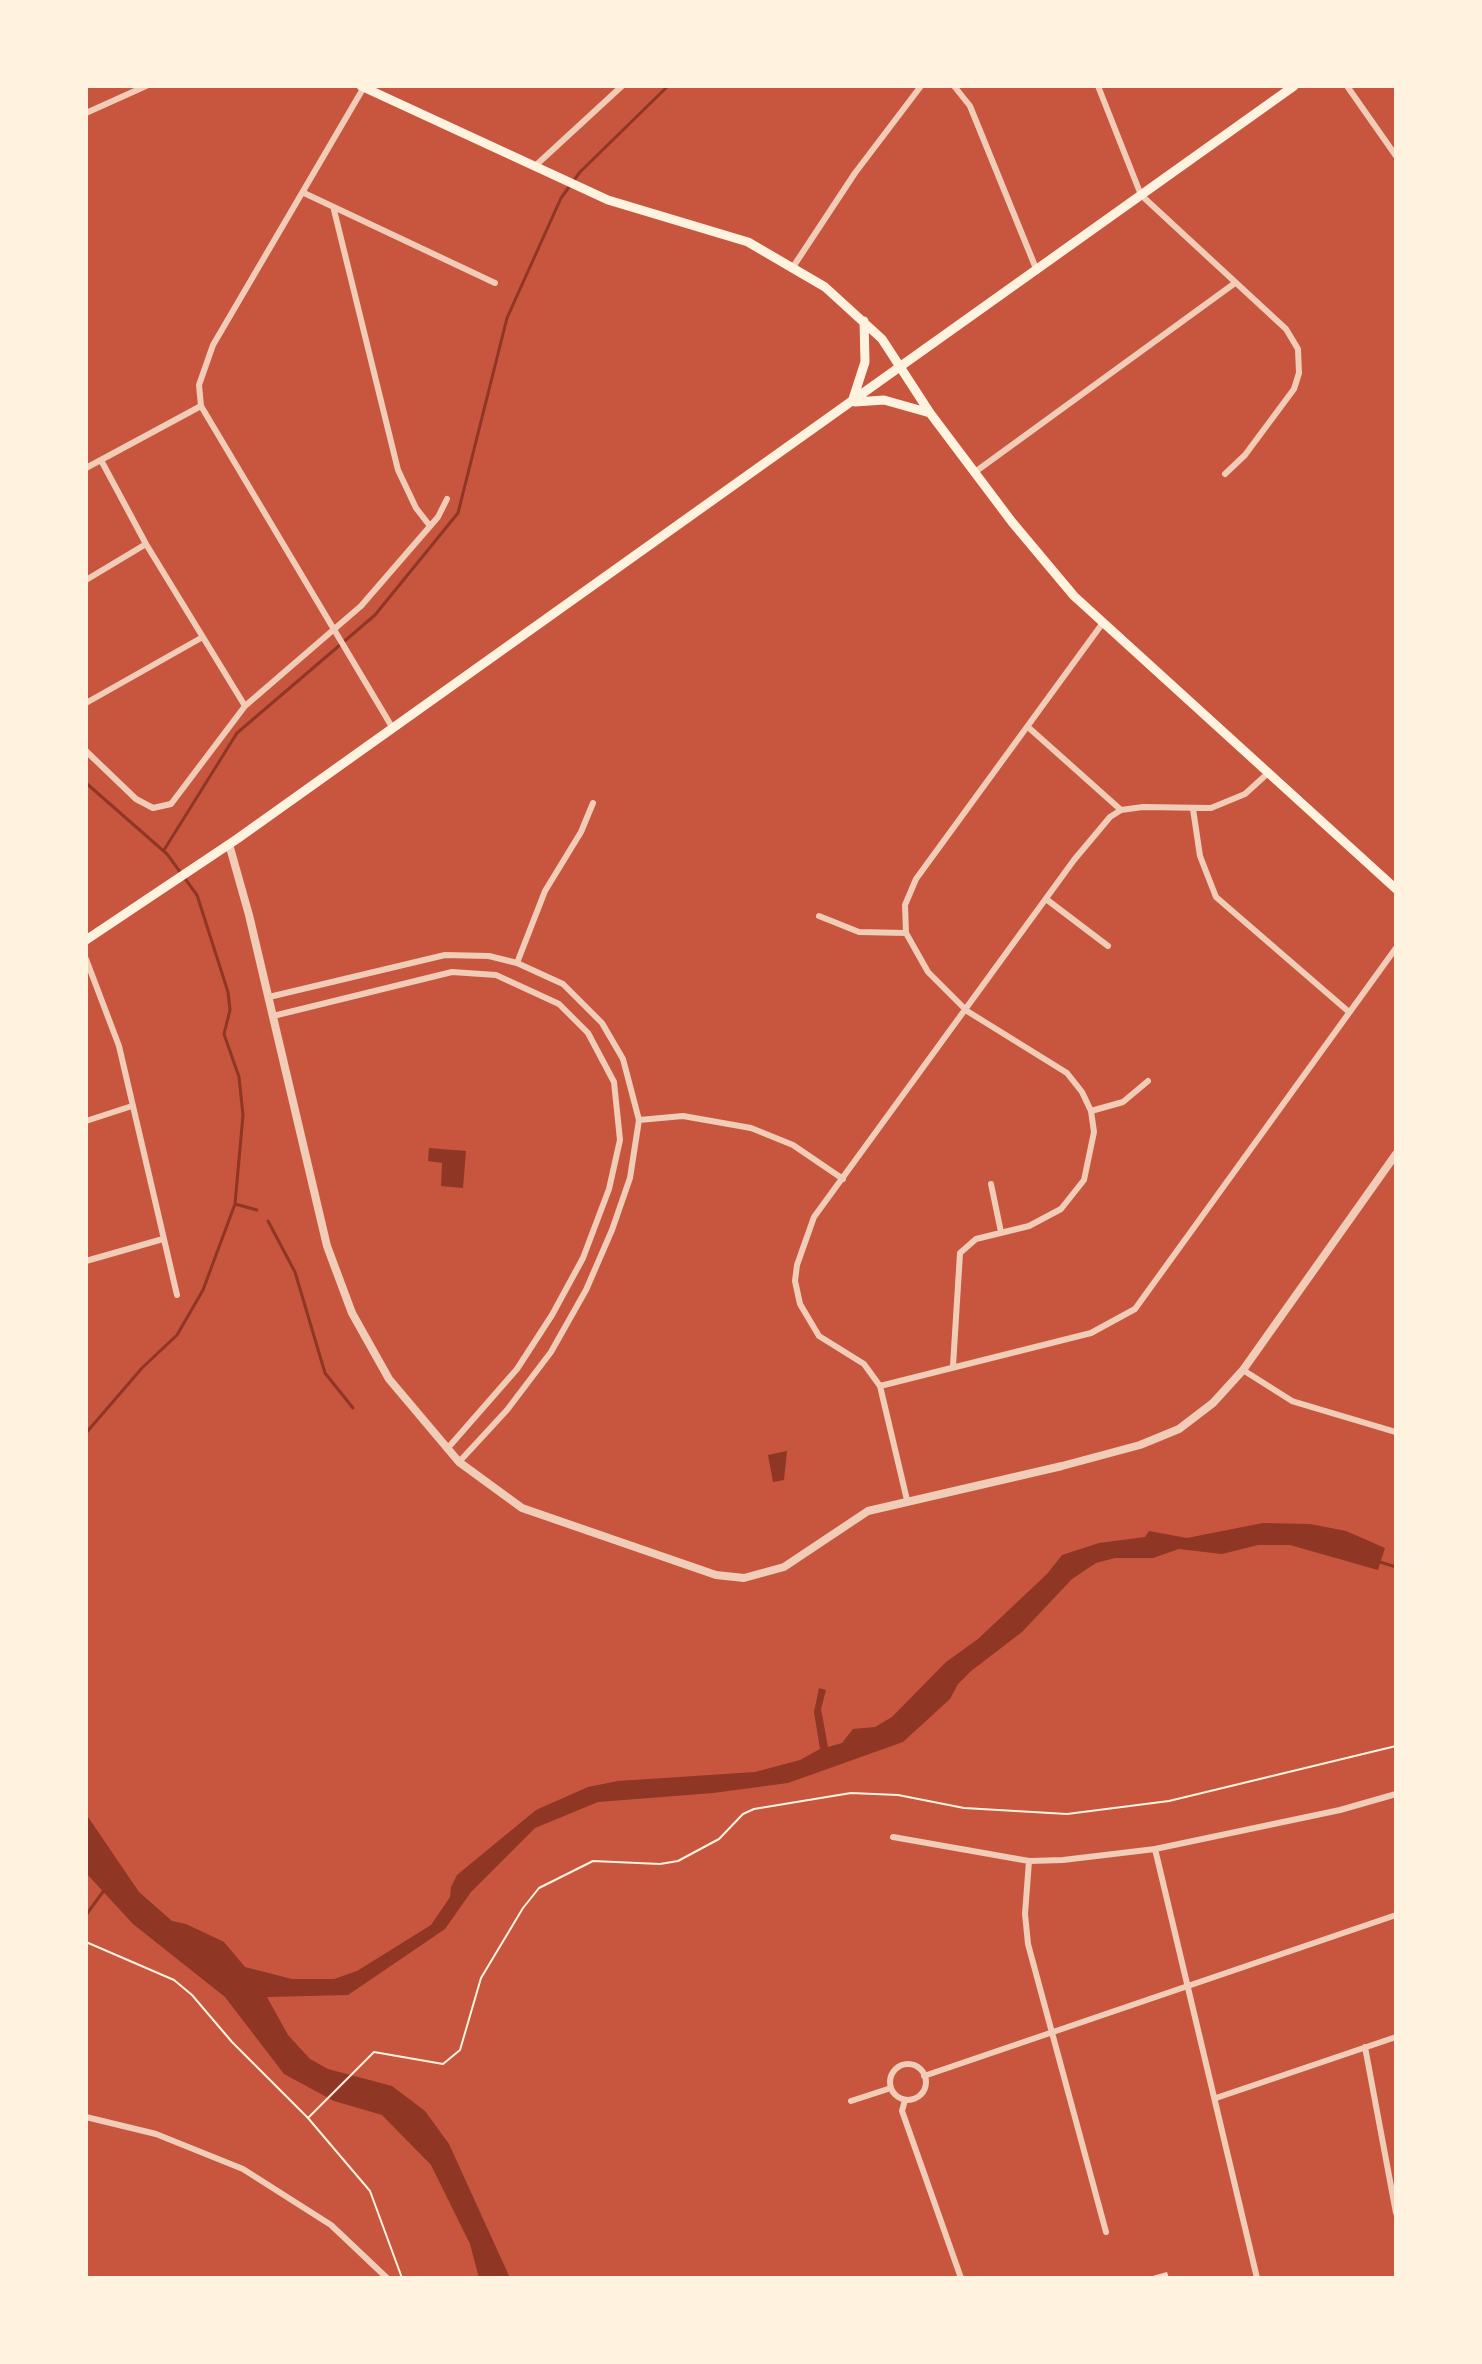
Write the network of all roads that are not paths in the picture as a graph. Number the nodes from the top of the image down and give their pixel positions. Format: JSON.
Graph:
{"nodes":[{"id":1,"x":146,"y":86,"type":"edge"},
{"id":2,"x":362,"y":86,"type":"edge"},
{"id":3,"x":622,"y":86,"type":"edge"},
{"id":4,"x":921,"y":86,"type":"edge"},
{"id":5,"x":954,"y":86,"type":"edge"},
{"id":6,"x":1098,"y":86,"type":"edge"},
{"id":7,"x":1294,"y":86,"type":"edge"},
{"id":8,"x":1347,"y":86,"type":"edge"},
{"id":9,"x":612,"y":89,"type":"edge"},
{"id":10,"x":86,"y":113,"type":"edge"},
{"id":11,"x":1396,"y":156,"type":"edge"},
{"id":12,"x":534,"y":167,"type":"junction"},
{"id":13,"x":304,"y":193,"type":"junction"},
{"id":14,"x":1141,"y":195,"type":"junction"},
{"id":15,"x":334,"y":210,"type":"junction"},
{"id":16,"x":793,"y":267,"type":"junction"},
{"id":17,"x":1037,"y":271,"type":"junction"},
{"id":18,"x":495,"y":283,"type":"dead end"},
{"id":19,"x":1235,"y":283,"type":"junction"},
{"id":20,"x":864,"y":321,"type":"junction"},
{"id":21,"x":900,"y":367,"type":"junction"},
{"id":22,"x":851,"y":403,"type":"junction"},
{"id":23,"x":201,"y":406,"type":"junction"},
{"id":24,"x":930,"y":413,"type":"junction"},
{"id":25,"x":102,"y":462,"type":"junction"},
{"id":26,"x":86,"y":468,"type":"edge"},
{"id":27,"x":975,"y":472,"type":"junction"},
{"id":28,"x":1225,"y":474,"type":"dead end"},
{"id":29,"x":447,"y":499,"type":"dead end"},
{"id":30,"x":430,"y":526,"type":"junction"},
{"id":31,"x":146,"y":544,"type":"junction"},
{"id":32,"x":86,"y":580,"type":"edge"},
{"id":33,"x":1102,"y":624,"type":"junction"},
{"id":34,"x":334,"y":631,"type":"junction"},
{"id":35,"x":201,"y":638,"type":"junction"},
{"id":36,"x":86,"y":703,"type":"edge"},
{"id":37,"x":245,"y":706,"type":"junction"},
{"id":38,"x":392,"y":727,"type":"junction"},
{"id":39,"x":1028,"y":727,"type":"junction"},
{"id":40,"x":86,"y":751,"type":"edge"},
{"id":41,"x":1267,"y":774,"type":"junction"},
{"id":42,"x":593,"y":803,"type":"dead end"},
{"id":43,"x":1193,"y":809,"type":"junction"},
{"id":44,"x":1121,"y":810,"type":"junction"},
{"id":45,"x":229,"y":844,"type":"junction"},
{"id":46,"x":1396,"y":889,"type":"edge"},
{"id":47,"x":1046,"y":899,"type":"junction"},
{"id":48,"x":819,"y":916,"type":"dead end"},
{"id":49,"x":906,"y":933,"type":"junction"},
{"id":50,"x":86,"y":936,"type":"edge"},
{"id":51,"x":1108,"y":946,"type":"dead end"},
{"id":52,"x":1396,"y":948,"type":"edge"},
{"id":53,"x":86,"y":959,"type":"edge"},
{"id":54,"x":517,"y":963,"type":"junction"},
{"id":55,"x":269,"y":997,"type":"junction"},
{"id":56,"x":967,"y":1011,"type":"junction"},
{"id":57,"x":1349,"y":1012,"type":"junction"},
{"id":58,"x":273,"y":1016,"type":"junction"},
{"id":59,"x":1148,"y":1081,"type":"dead end"},
{"id":60,"x":132,"y":1106,"type":"junction"},
{"id":61,"x":1091,"y":1111,"type":"junction"},
{"id":62,"x":639,"y":1120,"type":"junction"},
{"id":63,"x":86,"y":1121,"type":"edge"},
{"id":64,"x":1396,"y":1154,"type":"edge"},
{"id":65,"x":843,"y":1179,"type":"junction"},
{"id":66,"x":991,"y":1184,"type":"dead end"},
{"id":67,"x":1001,"y":1232,"type":"junction"},
{"id":68,"x":163,"y":1239,"type":"junction"},
{"id":69,"x":86,"y":1261,"type":"edge"},
{"id":70,"x":177,"y":1295,"type":"dead end"},
{"id":71,"x":953,"y":1366,"type":"junction"},
{"id":72,"x":1243,"y":1370,"type":"junction"},
{"id":73,"x":880,"y":1386,"type":"junction"},
{"id":74,"x":1396,"y":1432,"type":"edge"},
{"id":75,"x":447,"y":1449,"type":"junction"},
{"id":76,"x":459,"y":1462,"type":"junction"},
{"id":77,"x":907,"y":1500,"type":"junction"},
{"id":78,"x":1396,"y":1794,"type":"edge"},
{"id":79,"x":893,"y":1837,"type":"dead end"},
{"id":80,"x":1155,"y":1849,"type":"junction"},
{"id":81,"x":1029,"y":1861,"type":"junction"},
{"id":82,"x":1396,"y":1915,"type":"edge"},
{"id":83,"x":1188,"y":1985,"type":"junction"},
{"id":84,"x":1054,"y":2031,"type":"junction"},
{"id":85,"x":1396,"y":2037,"type":"edge"},
{"id":86,"x":1365,"y":2047,"type":"junction"},
{"id":87,"x":924,"y":2076,"type":"junction"},
{"id":88,"x":891,"y":2088,"type":"junction"},
{"id":89,"x":1216,"y":2098,"type":"junction"},
{"id":90,"x":905,"y":2100,"type":"junction"},
{"id":91,"x":851,"y":2101,"type":"dead end"},
{"id":92,"x":86,"y":2117,"type":"edge"},
{"id":93,"x":1396,"y":2213,"type":"edge"},
{"id":94,"x":1106,"y":2232,"type":"dead end"},
{"id":95,"x":387,"y":2278,"type":"edge"},
{"id":96,"x":961,"y":2278,"type":"edge"},
{"id":97,"x":1257,"y":2278,"type":"edge"}],
"edges":[{"from":1,"to":10,"type":"street"},
{"from":2,"to":12,"type":"main road"},
{"from":2,"to":13,"type":"street"},
{"from":3,"to":9,"type":"street"},
{"from":4,"to":16,"type":"street"},
{"from":5,"to":17,"type":"street"},
{"from":6,"to":14,"type":"street"},
{"from":7,"to":14,"type":"main road"},
{"from":8,"to":11,"type":"street"},
{"from":9,"to":12,"type":"street"},
{"from":12,"to":16,"type":"main road"},
{"from":13,"to":15,"type":"street"},
{"from":13,"to":23,"type":"street"},
{"from":14,"to":17,"type":"main road"},
{"from":14,"to":19,"type":"street"},
{"from":15,"to":18,"type":"street"},
{"from":15,"to":30,"type":"street"},
{"from":16,"to":20,"type":"main road"},
{"from":17,"to":21,"type":"main road"},
{"from":19,"to":27,"type":"street"},
{"from":19,"to":28,"type":"street"},
{"from":20,"to":21,"type":"main road"},
{"from":20,"to":22,"type":"main road"},
{"from":21,"to":22,"type":"main road"},
{"from":21,"to":24,"type":"main road"},
{"from":22,"to":24,"type":"main road"},
{"from":22,"to":38,"type":"main road"},
{"from":23,"to":25,"type":"street"},
{"from":23,"to":34,"type":"street"},
{"from":24,"to":27,"type":"main road"},
{"from":25,"to":26,"type":"street"},
{"from":25,"to":31,"type":"street"},
{"from":27,"to":33,"type":"main road"},
{"from":29,"to":30,"type":"street"},
{"from":30,"to":34,"type":"street"},
{"from":31,"to":32,"type":"street"},
{"from":31,"to":35,"type":"street"},
{"from":33,"to":39,"type":"street"},
{"from":33,"to":41,"type":"main road"},
{"from":34,"to":37,"type":"street"},
{"from":34,"to":38,"type":"street"},
{"from":35,"to":36,"type":"street"},
{"from":35,"to":37,"type":"street"},
{"from":37,"to":40,"type":"street"},
{"from":38,"to":45,"type":"main road"},
{"from":39,"to":44,"type":"street"},
{"from":39,"to":49,"type":"street"},
{"from":41,"to":43,"type":"street"},
{"from":41,"to":46,"type":"main road"},
{"from":42,"to":54,"type":"street"},
{"from":43,"to":44,"type":"street"},
{"from":43,"to":57,"type":"street"},
{"from":44,"to":47,"type":"street"},
{"from":45,"to":50,"type":"main road"},
{"from":45,"to":55,"type":"street"},
{"from":47,"to":51,"type":"street"},
{"from":47,"to":56,"type":"street"},
{"from":48,"to":49,"type":"street"},
{"from":49,"to":56,"type":"street"},
{"from":52,"to":57,"type":"street"},
{"from":53,"to":60,"type":"street"},
{"from":54,"to":55,"type":"street"},
{"from":54,"to":62,"type":"street"},
{"from":55,"to":58,"type":"street"},
{"from":56,"to":61,"type":"street"},
{"from":56,"to":65,"type":"street"},
{"from":57,"to":71,"type":"street"},
{"from":58,"to":75,"type":"street"},
{"from":58,"to":75,"type":"street"},
{"from":59,"to":61,"type":"street"},
{"from":60,"to":63,"type":"street"},
{"from":60,"to":68,"type":"street"},
{"from":61,"to":67,"type":"street"},
{"from":62,"to":65,"type":"street"},
{"from":62,"to":76,"type":"street"},
{"from":64,"to":72,"type":"street"},
{"from":65,"to":73,"type":"street"},
{"from":66,"to":67,"type":"street"},
{"from":67,"to":71,"type":"street"},
{"from":68,"to":69,"type":"street"},
{"from":68,"to":70,"type":"street"},
{"from":71,"to":73,"type":"street"},
{"from":72,"to":74,"type":"street"},
{"from":72,"to":77,"type":"street"},
{"from":73,"to":77,"type":"street"},
{"from":75,"to":76,"type":"street"},
{"from":76,"to":77,"type":"street"},
{"from":78,"to":80,"type":"street"},
{"from":79,"to":81,"type":"street"},
{"from":80,"to":81,"type":"street"},
{"from":80,"to":83,"type":"street"},
{"from":81,"to":84,"type":"street"},
{"from":82,"to":83,"type":"street"},
{"from":83,"to":84,"type":"street"},
{"from":83,"to":89,"type":"street"},
{"from":84,"to":87,"type":"street"},
{"from":84,"to":94,"type":"street"},
{"from":85,"to":86,"type":"street"},
{"from":86,"to":89,"type":"street"},
{"from":86,"to":93,"type":"street"},
{"from":87,"to":88,"type":"street"},
{"from":87,"to":90,"type":"street"},
{"from":88,"to":90,"type":"street"},
{"from":88,"to":91,"type":"street"},
{"from":89,"to":97,"type":"street"},
{"from":90,"to":96,"type":"street"},
{"from":92,"to":95,"type":"street"}]}
